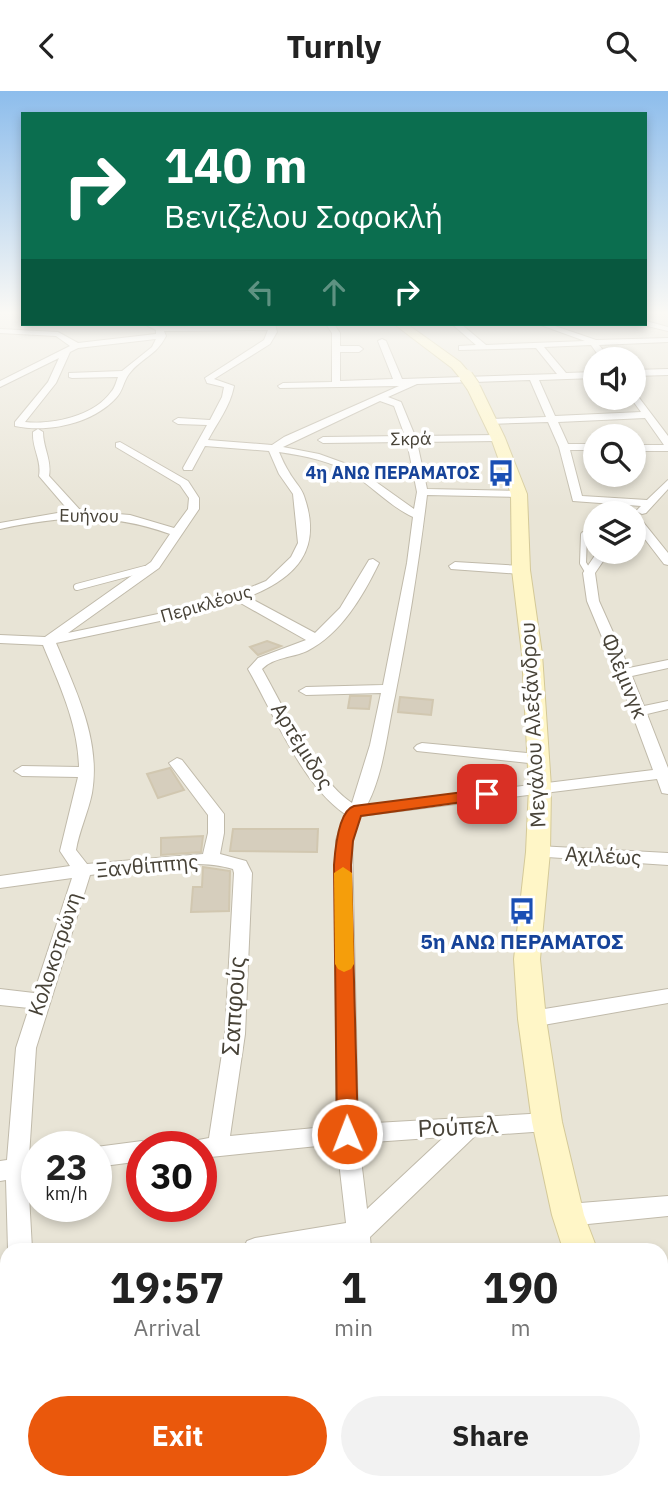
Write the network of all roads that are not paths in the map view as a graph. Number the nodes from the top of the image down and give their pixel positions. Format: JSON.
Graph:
{"nodes":[{"id":1,"x":54,"y":378,"type":"edge"},
{"id":2,"x":121,"y":378,"type":"edge"},
{"id":3,"x":209,"y":378,"type":"edge"},
{"id":4,"x":336,"y":378,"type":"edge"},
{"id":5,"x":397,"y":378,"type":"edge"},
{"id":6,"x":468,"y":378,"type":"edge"},
{"id":7,"x":503,"y":378,"type":"edge"},
{"id":8,"x":534,"y":378,"type":"edge"},
{"id":9,"x":414,"y":382,"type":"junction"},
{"id":10,"x":399,"y":383,"type":"junction"},
{"id":11,"x":283,"y":386,"type":"dead end"},
{"id":12,"x":336,"y":386,"type":"junction"},
{"id":13,"x":382,"y":398,"type":"junction"},
{"id":14,"x":643,"y":410,"type":"edge"},
{"id":15,"x":646,"y":415,"type":"junction"},
{"id":16,"x":552,"y":419,"type":"junction"},
{"id":17,"x":178,"y":421,"type":"dead end"},
{"id":18,"x":215,"y":423,"type":"junction"},
{"id":19,"x":495,"y":430,"type":"junction"},
{"id":20,"x":37,"y":432,"type":"dead end"},
{"id":21,"x":411,"y":439,"type":"junction"},
{"id":22,"x":323,"y":440,"type":"dead end"},
{"id":23,"x":201,"y":443,"type":"junction"},
{"id":24,"x":668,"y":443,"type":"edge"},
{"id":25,"x":120,"y":445,"type":"dead end"},
{"id":26,"x":565,"y":447,"type":"junction"},
{"id":27,"x":583,"y":447,"type":"edge"},
{"id":28,"x":646,"y":448,"type":"edge"},
{"id":29,"x":668,"y":448,"type":"edge"},
{"id":30,"x":273,"y":449,"type":"junction"},
{"id":31,"x":188,"y":468,"type":"dead end"},
{"id":32,"x":668,"y":483,"type":"edge"},
{"id":33,"x":422,"y":492,"type":"junction"},
{"id":34,"x":519,"y":494,"type":"junction"},
{"id":35,"x":648,"y":503,"type":"junction"},
{"id":36,"x":646,"y":505,"type":"edge"},
{"id":37,"x":76,"y":512,"type":"junction"},
{"id":38,"x":419,"y":515,"type":"junction"},
{"id":39,"x":0,"y":526,"type":"edge"},
{"id":40,"x":176,"y":532,"type":"junction"},
{"id":41,"x":646,"y":534,"type":"edge"},
{"id":42,"x":668,"y":561,"type":"edge"},
{"id":43,"x":373,"y":563,"type":"dead end"},
{"id":44,"x":596,"y":564,"type":"edge"},
{"id":45,"x":155,"y":565,"type":"junction"},
{"id":46,"x":455,"y":566,"type":"dead end"},
{"id":47,"x":522,"y":570,"type":"junction"},
{"id":48,"x":77,"y":587,"type":"dead end"},
{"id":49,"x":239,"y":597,"type":"junction"},
{"id":50,"x":0,"y":639,"type":"edge"},
{"id":51,"x":315,"y":639,"type":"junction"},
{"id":52,"x":48,"y":641,"type":"junction"},
{"id":53,"x":668,"y":664,"type":"edge"},
{"id":54,"x":624,"y":673,"type":"junction"},
{"id":55,"x":390,"y":689,"type":"junction"},
{"id":56,"x":306,"y":691,"type":"dead end"},
{"id":57,"x":668,"y":705,"type":"edge"},
{"id":58,"x":638,"y":711,"type":"junction"},
{"id":59,"x":422,"y":748,"type":"dead end"},
{"id":60,"x":538,"y":759,"type":"junction"},
{"id":61,"x":177,"y":763,"type":"dead end"},
{"id":62,"x":22,"y":771,"type":"dead end"},
{"id":63,"x":86,"y":772,"type":"junction"},
{"id":64,"x":666,"y":778,"type":"edge"},
{"id":65,"x":540,"y":787,"type":"junction"},
{"id":66,"x":354,"y":812,"type":"junction"},
{"id":67,"x":538,"y":852,"type":"junction"},
{"id":68,"x":668,"y":859,"type":"edge"},
{"id":69,"x":210,"y":860,"type":"junction"},
{"id":70,"x":240,"y":865,"type":"joint"},
{"id":71,"x":83,"y":871,"type":"junction"},
{"id":72,"x":0,"y":883,"type":"edge"},
{"id":73,"x":668,"y":996,"type":"edge"},
{"id":74,"x":0,"y":997,"type":"edge"},
{"id":75,"x":40,"y":1001,"type":"junction"},
{"id":76,"x":532,"y":1019,"type":"junction"},
{"id":77,"x":547,"y":1122,"type":"junction"},
{"id":78,"x":470,"y":1127,"type":"junction"},
{"id":79,"x":214,"y":1131,"type":"edge"},
{"id":80,"x":347,"y":1134,"type":"junction"},
{"id":81,"x":217,"y":1146,"type":"edge"},
{"id":82,"x":18,"y":1168,"type":"edge"},
{"id":83,"x":668,"y":1206,"type":"edge"},
{"id":84,"x":568,"y":1215,"type":"junction"},
{"id":85,"x":359,"y":1241,"type":"edge"},
{"id":86,"x":20,"y":1243,"type":"edge"},
{"id":87,"x":333,"y":1243,"type":"edge"},
{"id":88,"x":578,"y":1243,"type":"edge"}],
"edges":[{"from":1,"to":2,"type":"street"},
{"from":3,"to":18,"type":"street"},
{"from":4,"to":12,"type":"street"},
{"from":5,"to":10,"type":"street"},
{"from":6,"to":19,"type":"street","name":"Μεγάλου Αλεξάνδρου"},
{"from":7,"to":9,"type":"street"},
{"from":8,"to":16,"type":"street"},
{"from":9,"to":10,"type":"street"},
{"from":9,"to":13,"type":"street"},
{"from":10,"to":12,"type":"street"},
{"from":11,"to":12,"type":"street"},
{"from":13,"to":21,"type":"street"},
{"from":13,"to":30,"type":"street"},
{"from":14,"to":15,"type":"street"},
{"from":15,"to":16,"type":"street","name":"Σκρά"},
{"from":15,"to":24,"type":"street"},
{"from":16,"to":19,"type":"street","name":"Σκρά"},
{"from":16,"to":26,"type":"street"},
{"from":17,"to":18,"type":"street"},
{"from":18,"to":23,"type":"street"},
{"from":19,"to":21,"type":"street","name":"Σκρά"},
{"from":19,"to":34,"type":"street","name":"Μεγάλου Αλεξάνδρου"},
{"from":20,"to":37,"type":"street"},
{"from":21,"to":22,"type":"street","name":"Σκρά"},
{"from":21,"to":33,"type":"street"},
{"from":23,"to":30,"type":"street"},
{"from":23,"to":31,"type":"street"},
{"from":25,"to":40,"type":"street"},
{"from":26,"to":27,"type":"street"},
{"from":26,"to":35,"type":"street"},
{"from":28,"to":29,"type":"street"},
{"from":30,"to":38,"type":"street"},
{"from":30,"to":49,"type":"street","name":"Περικλέους"},
{"from":32,"to":35,"type":"street"},
{"from":33,"to":34,"type":"street"},
{"from":33,"to":38,"type":"street"},
{"from":34,"to":47,"type":"street","name":"Μεγάλου Αλεξάνδρου"},
{"from":35,"to":36,"type":"street"},
{"from":37,"to":39,"type":"street","name":"Ευήνου"},
{"from":37,"to":40,"type":"street","name":"Ευήνου"},
{"from":38,"to":55,"type":"street"},
{"from":40,"to":45,"type":"street"},
{"from":41,"to":42,"type":"street"},
{"from":43,"to":51,"type":"street"},
{"from":44,"to":54,"type":"street","name":"Φλέμινγκ"},
{"from":45,"to":48,"type":"lane"},
{"from":45,"to":52,"type":"street"},
{"from":46,"to":47,"type":"street"},
{"from":47,"to":60,"type":"street","name":"Μεγάλου Αλεξάνδρου"},
{"from":49,"to":51,"type":"street"},
{"from":49,"to":52,"type":"street","name":"Περικλέους"},
{"from":50,"to":52,"type":"street","name":"Περικλέους"},
{"from":51,"to":66,"type":"street","name":"Αρτέμιδος"},
{"from":52,"to":63,"type":"street","name":"Κολοκοτρώνη"},
{"from":53,"to":54,"type":"street"},
{"from":54,"to":58,"type":"street","name":"Φλέμινγκ"},
{"from":55,"to":56,"type":"street"},
{"from":55,"to":66,"type":"street"},
{"from":57,"to":58,"type":"street"},
{"from":58,"to":64,"type":"street","name":"Φλέμινγκ"},
{"from":59,"to":60,"type":"street"},
{"from":60,"to":65,"type":"street","name":"Μεγάλου Αλεξάνδρου"},
{"from":61,"to":69,"type":"street","name":"Ξανθίππης"},
{"from":62,"to":63,"type":"street"},
{"from":63,"to":71,"type":"street","name":"Κολοκοτρώνη"},
{"from":64,"to":65,"type":"street"},
{"from":65,"to":66,"type":"street"},
{"from":65,"to":67,"type":"street","name":"Μεγάλου Αλεξάνδρου"},
{"from":66,"to":80,"type":"street"},
{"from":67,"to":68,"type":"street","name":"Αχιλέως"},
{"from":67,"to":76,"type":"street","name":"Μεγάλου Αλεξάνδρου"},
{"from":69,"to":70,"type":"street","name":"Ξανθίππης"},
{"from":69,"to":71,"type":"street","name":"Ξανθίππης"},
{"from":70,"to":79,"type":"street","name":"Σαπφούς"},
{"from":71,"to":72,"type":"street","name":"Ξανθίππης"},
{"from":71,"to":75,"type":"street","name":"Κολοκοτρώνη"},
{"from":73,"to":76,"type":"street"},
{"from":74,"to":75,"type":"street"},
{"from":75,"to":82,"type":"street","name":"Κολοκοτρώνη"},
{"from":76,"to":77,"type":"street","name":"Μεγάλου Αλεξάνδρου"},
{"from":77,"to":78,"type":"street","name":"Ρούπελ"},
{"from":77,"to":84,"type":"street","name":"Μεγάλου Αλεξάνδρου"},
{"from":78,"to":80,"type":"street","name":"Ρούπελ"},
{"from":78,"to":85,"type":"street"},
{"from":80,"to":81,"type":"street","name":"Ρούπελ"},
{"from":80,"to":85,"type":"street"},
{"from":82,"to":86,"type":"street","name":"Κολοκοτρώνη"},
{"from":83,"to":84,"type":"street"},
{"from":84,"to":88,"type":"street","name":"Μεγάλου Αλεξάνδρου"},
{"from":85,"to":87,"type":"street"}]}
